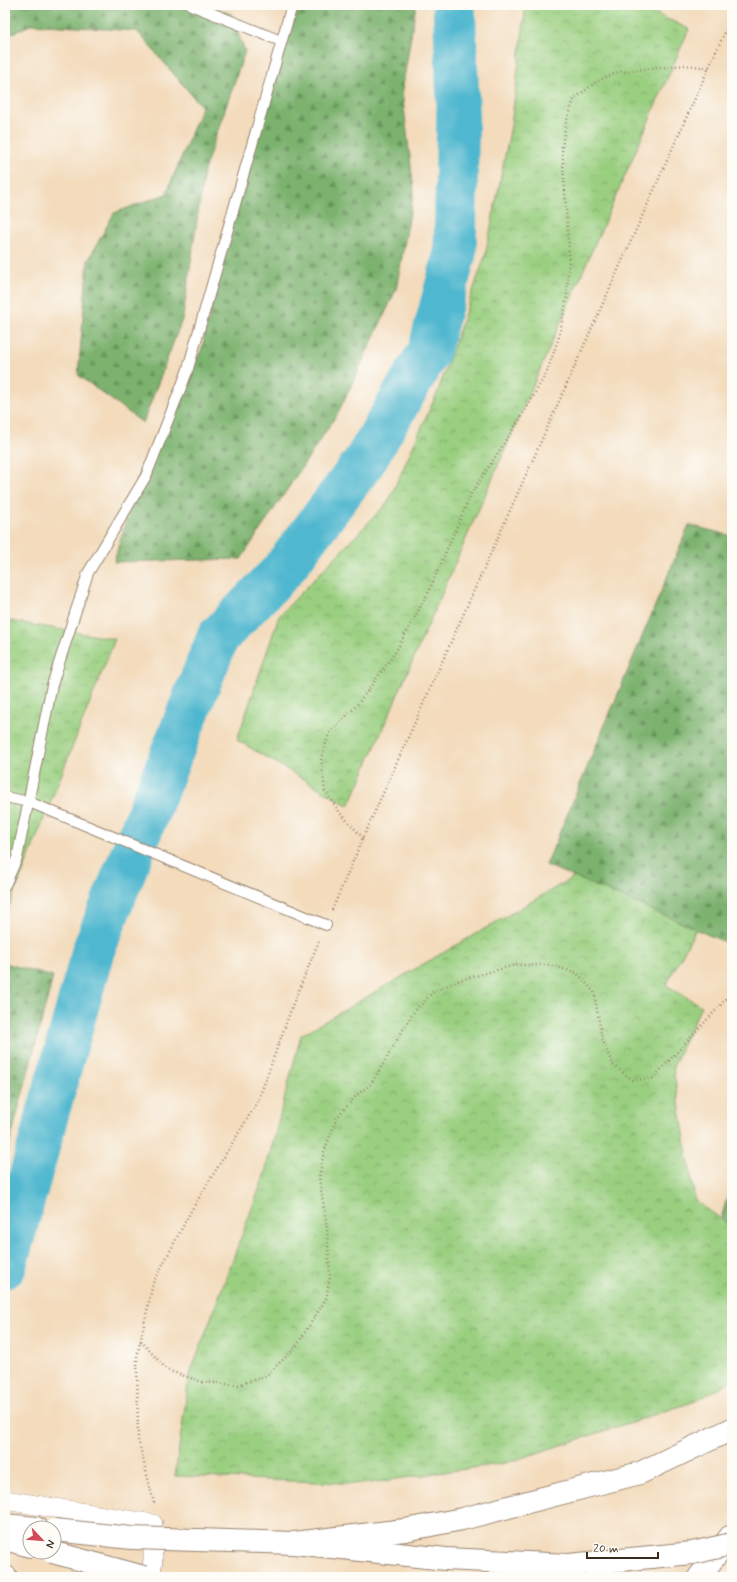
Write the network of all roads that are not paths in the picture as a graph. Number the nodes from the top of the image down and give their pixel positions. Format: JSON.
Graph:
{"nodes":[{"id":1,"x":190,"y":5,"type":"edge"},
{"id":2,"x":292,"y":5,"type":"edge"},
{"id":3,"x":281,"y":41,"type":"junction"},
{"id":4,"x":5,"y":797,"type":"edge"},
{"id":5,"x":29,"y":802,"type":"junction"},
{"id":6,"x":5,"y":885,"type":"edge"},
{"id":7,"x":326,"y":925,"type":"road end"},
{"id":8,"x":732,"y":1429,"type":"edge"},
{"id":9,"x":5,"y":1500,"type":"edge"},
{"id":10,"x":5,"y":1525,"type":"edge"},
{"id":11,"x":22,"y":1527,"type":"edge"},
{"id":12,"x":62,"y":1531,"type":"edge"},
{"id":13,"x":732,"y":1534,"type":"edge"},
{"id":14,"x":5,"y":1539,"type":"edge"},
{"id":15,"x":294,"y":1543,"type":"junction"},
{"id":16,"x":22,"y":1544,"type":"edge"},
{"id":17,"x":732,"y":1544,"type":"edge"},
{"id":18,"x":62,"y":1555,"type":"edge"},
{"id":19,"x":144,"y":1577,"type":"edge"},
{"id":20,"x":150,"y":1577,"type":"edge"},
{"id":21,"x":699,"y":1577,"type":"edge"}],
"edges":[{"from":1,"to":3,"type":"lane"},
{"from":2,"to":3,"type":"lane"},
{"from":3,"to":5,"type":"lane"},
{"from":4,"to":5,"type":"lane"},
{"from":5,"to":6,"type":"lane"},
{"from":5,"to":7,"type":"lane"},
{"from":8,"to":15,"type":"main road","bridge":true},
{"from":9,"to":20,"type":"street"},
{"from":10,"to":11,"type":"main road"},
{"from":12,"to":15,"type":"main road","bridge":true},
{"from":13,"to":21,"type":"main road"},
{"from":14,"to":16,"type":"main road"},
{"from":15,"to":17,"type":"main road","bridge":true},
{"from":18,"to":19,"type":"main road","bridge":true}]}
